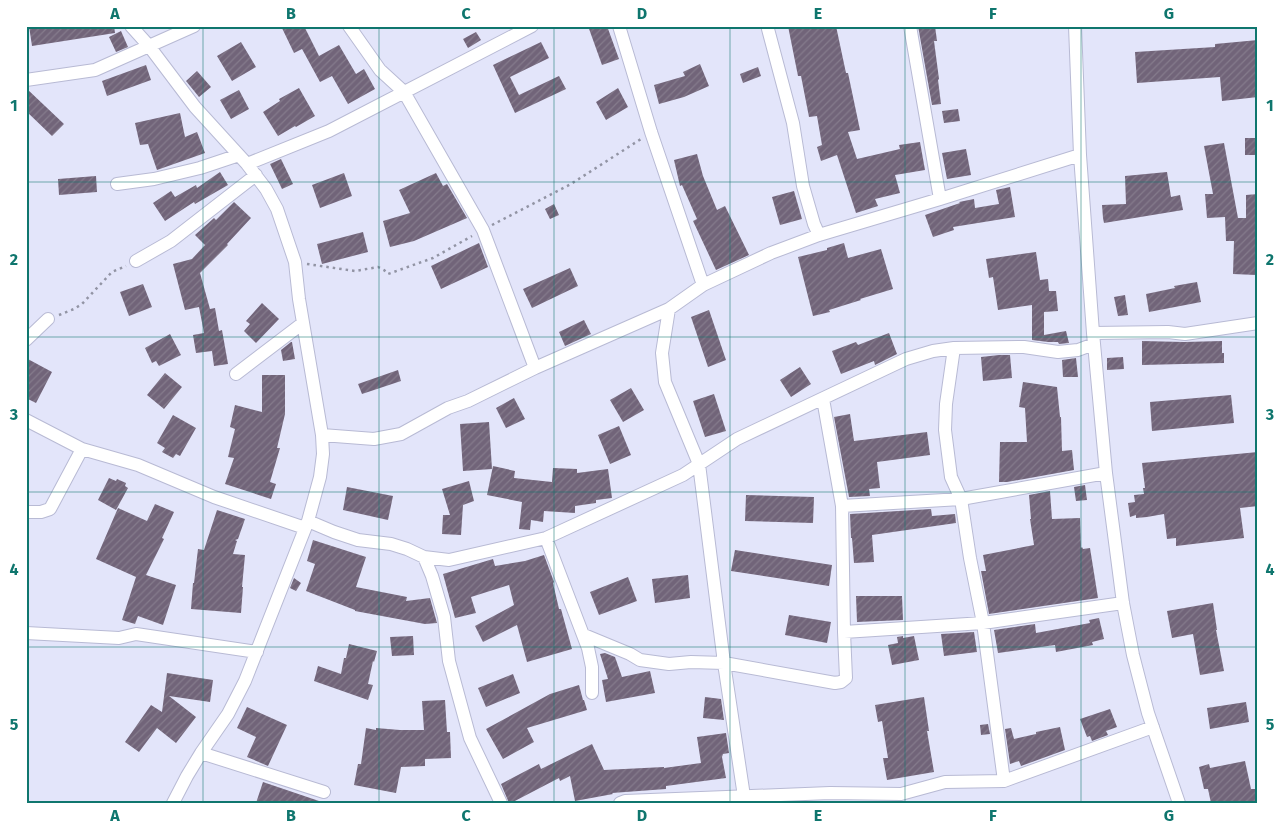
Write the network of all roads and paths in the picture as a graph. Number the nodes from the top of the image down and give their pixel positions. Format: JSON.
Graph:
{"nodes":[{"id":1,"x":131,"y":26,"type":"edge"},
{"id":2,"x":194,"y":26,"type":"edge"},
{"id":3,"x":349,"y":26,"type":"edge"},
{"id":4,"x":532,"y":26,"type":"edge"},
{"id":5,"x":619,"y":26,"type":"edge"},
{"id":6,"x":910,"y":26,"type":"edge"},
{"id":7,"x":1075,"y":26,"type":"edge"},
{"id":8,"x":768,"y":29,"type":"dead end"},
{"id":9,"x":149,"y":46,"type":"junction"},
{"id":10,"x":26,"y":80,"type":"edge"},
{"id":11,"x":404,"y":92,"type":"junction"},
{"id":12,"x":1080,"y":155,"type":"junction"},
{"id":13,"x":243,"y":159,"type":"junction"},
{"id":14,"x":256,"y":175,"type":"junction"},
{"id":15,"x":117,"y":184,"type":"dead end"},
{"id":16,"x":940,"y":199,"type":"junction"},
{"id":17,"x":819,"y":236,"type":"junction"},
{"id":18,"x":136,"y":261,"type":"joint"},
{"id":19,"x":703,"y":285,"type":"junction"},
{"id":20,"x":669,"y":309,"type":"junction"},
{"id":21,"x":48,"y":319,"type":"joint"},
{"id":22,"x":303,"y":323,"type":"junction"},
{"id":23,"x":1258,"y":323,"type":"edge"},
{"id":24,"x":1094,"y":339,"type":"junction"},
{"id":25,"x":26,"y":340,"type":"edge"},
{"id":26,"x":954,"y":348,"type":"junction"},
{"id":27,"x":535,"y":368,"type":"junction"},
{"id":28,"x":236,"y":374,"type":"dead end"},
{"id":29,"x":823,"y":399,"type":"junction"},
{"id":30,"x":26,"y":420,"type":"edge"},
{"id":31,"x":322,"y":435,"type":"junction"},
{"id":32,"x":82,"y":449,"type":"junction"},
{"id":33,"x":699,"y":464,"type":"junction"},
{"id":34,"x":1106,"y":473,"type":"junction"},
{"id":35,"x":961,"y":499,"type":"junction"},
{"id":36,"x":842,"y":506,"type":"junction"},
{"id":37,"x":26,"y":512,"type":"edge"},
{"id":38,"x":306,"y":525,"type":"junction"},
{"id":39,"x":546,"y":538,"type":"junction"},
{"id":40,"x":424,"y":557,"type":"junction"},
{"id":41,"x":1123,"y":603,"type":"junction"},
{"id":42,"x":983,"y":622,"type":"junction"},
{"id":43,"x":844,"y":632,"type":"junction"},
{"id":44,"x":26,"y":634,"type":"edge"},
{"id":45,"x":584,"y":635,"type":"junction"},
{"id":46,"x":257,"y":652,"type":"junction"},
{"id":47,"x":724,"y":663,"type":"junction"},
{"id":48,"x":592,"y":693,"type":"dead end"},
{"id":49,"x":1153,"y":727,"type":"junction"},
{"id":50,"x":201,"y":753,"type":"junction"},
{"id":51,"x":1004,"y":782,"type":"junction"},
{"id":52,"x":324,"y":792,"type":"dead end"},
{"id":53,"x":745,"y":799,"type":"edge"},
{"id":54,"x":173,"y":803,"type":"edge"},
{"id":55,"x":501,"y":803,"type":"edge"},
{"id":56,"x":620,"y":803,"type":"edge"},
{"id":57,"x":1178,"y":803,"type":"edge"}],
"edges":[{"from":1,"to":9,"type":"street"},
{"from":2,"to":9,"type":"street"},
{"from":3,"to":11,"type":"street"},
{"from":4,"to":11,"type":"street"},
{"from":5,"to":19,"type":"street"},
{"from":6,"to":16,"type":"street"},
{"from":7,"to":12,"type":"street"},
{"from":8,"to":17,"type":"street"},
{"from":9,"to":10,"type":"street"},
{"from":9,"to":13,"type":"street"},
{"from":11,"to":13,"type":"street"},
{"from":11,"to":27,"type":"street"},
{"from":12,"to":16,"type":"street"},
{"from":12,"to":24,"type":"street"},
{"from":13,"to":14,"type":"street"},
{"from":13,"to":15,"type":"street"},
{"from":14,"to":18,"type":"street"},
{"from":14,"to":22,"type":"street"},
{"from":16,"to":17,"type":"street"},
{"from":17,"to":19,"type":"street"},
{"from":18,"to":21,"type":"path"},
{"from":19,"to":20,"type":"street"},
{"from":20,"to":27,"type":"street"},
{"from":20,"to":33,"type":"street"},
{"from":21,"to":25,"type":"street"},
{"from":22,"to":28,"type":"street"},
{"from":22,"to":31,"type":"street"},
{"from":23,"to":24,"type":"street"},
{"from":24,"to":26,"type":"street"},
{"from":24,"to":34,"type":"street"},
{"from":26,"to":29,"type":"street"},
{"from":26,"to":35,"type":"street"},
{"from":27,"to":31,"type":"street"},
{"from":29,"to":33,"type":"street"},
{"from":29,"to":36,"type":"street"},
{"from":30,"to":32,"type":"street"},
{"from":31,"to":38,"type":"street"},
{"from":32,"to":37,"type":"street"},
{"from":32,"to":38,"type":"street"},
{"from":33,"to":39,"type":"street"},
{"from":33,"to":47,"type":"street"},
{"from":34,"to":35,"type":"street"},
{"from":34,"to":41,"type":"street"},
{"from":35,"to":36,"type":"street"},
{"from":35,"to":42,"type":"street"},
{"from":36,"to":43,"type":"street"},
{"from":38,"to":40,"type":"street"},
{"from":38,"to":46,"type":"street"},
{"from":39,"to":40,"type":"street"},
{"from":39,"to":45,"type":"street"},
{"from":40,"to":55,"type":"street"},
{"from":41,"to":42,"type":"street"},
{"from":41,"to":49,"type":"street"},
{"from":42,"to":43,"type":"street"},
{"from":42,"to":51,"type":"street"},
{"from":43,"to":47,"type":"street"},
{"from":44,"to":46,"type":"street"},
{"from":45,"to":47,"type":"street"},
{"from":45,"to":48,"type":"street"},
{"from":46,"to":50,"type":"street"},
{"from":47,"to":53,"type":"street"},
{"from":49,"to":51,"type":"street"},
{"from":49,"to":57,"type":"street"},
{"from":50,"to":52,"type":"street"},
{"from":50,"to":54,"type":"street"},
{"from":51,"to":53,"type":"street"},
{"from":53,"to":56,"type":"street"}]}
